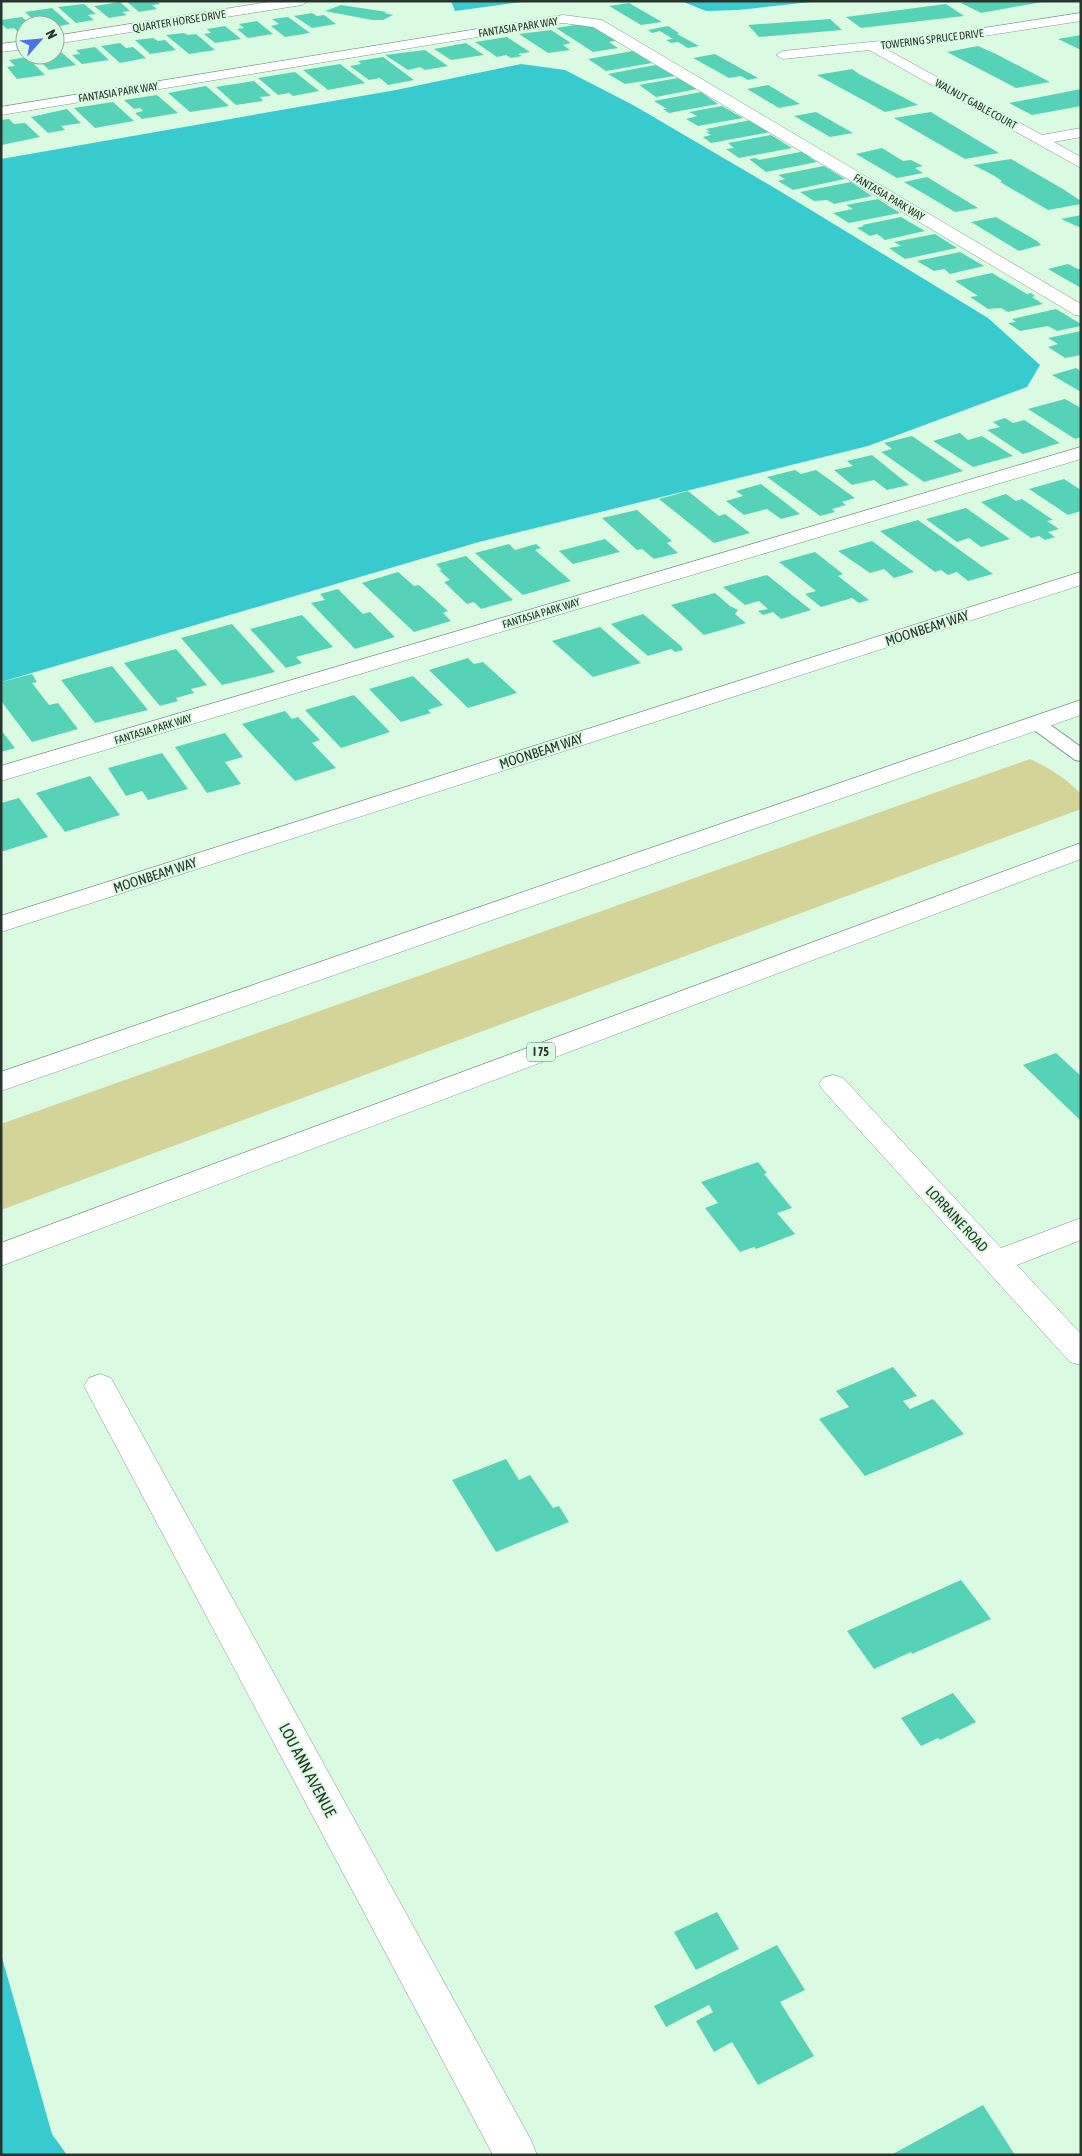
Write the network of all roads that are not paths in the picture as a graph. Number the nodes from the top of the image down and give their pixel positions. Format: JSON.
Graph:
{"nodes":[{"id":1,"x":208,"y":1,"type":"edge"},
{"id":2,"x":302,"y":1,"type":"edge"},
{"id":3,"x":208,"y":17,"type":"junction"},
{"id":4,"x":1081,"y":17,"type":"edge"},
{"id":5,"x":65,"y":38,"type":"edge"},
{"id":6,"x":15,"y":46,"type":"edge"},
{"id":7,"x":871,"y":46,"type":"junction"},
{"id":8,"x":1,"y":48,"type":"edge"},
{"id":9,"x":784,"y":55,"type":"dead end"},
{"id":10,"x":1,"y":111,"type":"edge"},
{"id":11,"x":1081,"y":132,"type":"edge"},
{"id":12,"x":1040,"y":140,"type":"junction"},
{"id":13,"x":1081,"y":163,"type":"edge"},
{"id":14,"x":1081,"y":311,"type":"edge"},
{"id":15,"x":1081,"y":453,"type":"edge"},
{"id":16,"x":1081,"y":578,"type":"edge"},
{"id":17,"x":1081,"y":707,"type":"edge"},
{"id":18,"x":1036,"y":723,"type":"junction"},
{"id":19,"x":1081,"y":756,"type":"edge"},
{"id":20,"x":1,"y":774,"type":"edge"},
{"id":21,"x":1081,"y":850,"type":"edge"},
{"id":22,"x":1,"y":924,"type":"edge"},
{"id":23,"x":1,"y":1082,"type":"edge"},
{"id":24,"x":833,"y":1084,"type":"dead end"},
{"id":25,"x":1081,"y":1228,"type":"edge"},
{"id":26,"x":1,"y":1255,"type":"edge"},
{"id":27,"x":996,"y":1262,"type":"junction"},
{"id":28,"x":1081,"y":1354,"type":"edge"},
{"id":29,"x":100,"y":1386,"type":"dead end"},
{"id":30,"x":516,"y":2155,"type":"edge"}],
"edges":[{"from":1,"to":3,"type":"main road"},
{"from":2,"to":3,"type":"main road","name":"QUARTER HORSE DRIVE"},
{"from":3,"to":5,"type":"main road","name":"QUARTER HORSE DRIVE"},
{"from":4,"to":7,"type":"main road","name":"TOWERING SPRUCE DRIVE"},
{"from":6,"to":8,"type":"main road"},
{"from":7,"to":9,"type":"main road","name":"TOWERING SPRUCE DRIVE"},
{"from":7,"to":12,"type":"main road","name":"WALNUT GABLE COURT"},
{"from":10,"to":14,"type":"main road","name":"FANTASIA PARK WAY"},
{"from":11,"to":12,"type":"main road"},
{"from":12,"to":13,"type":"main road","name":"WALNUT GABLE COURT"},
{"from":15,"to":20,"type":"main road","name":"FANTASIA PARK WAY"},
{"from":16,"to":22,"type":"main road","name":"MOONBEAM WAY"},
{"from":17,"to":18,"type":"main road"},
{"from":18,"to":19,"type":"lane"},
{"from":18,"to":23,"type":"main road"},
{"from":21,"to":26,"type":"main road","number":"I 75"},
{"from":24,"to":27,"type":"main road","name":"LORRAINE ROAD"},
{"from":25,"to":27,"type":"main road"},
{"from":27,"to":28,"type":"main road","name":"LORRAINE ROAD"},
{"from":29,"to":30,"type":"main road","name":"LOU ANN AVENUE"}]}
